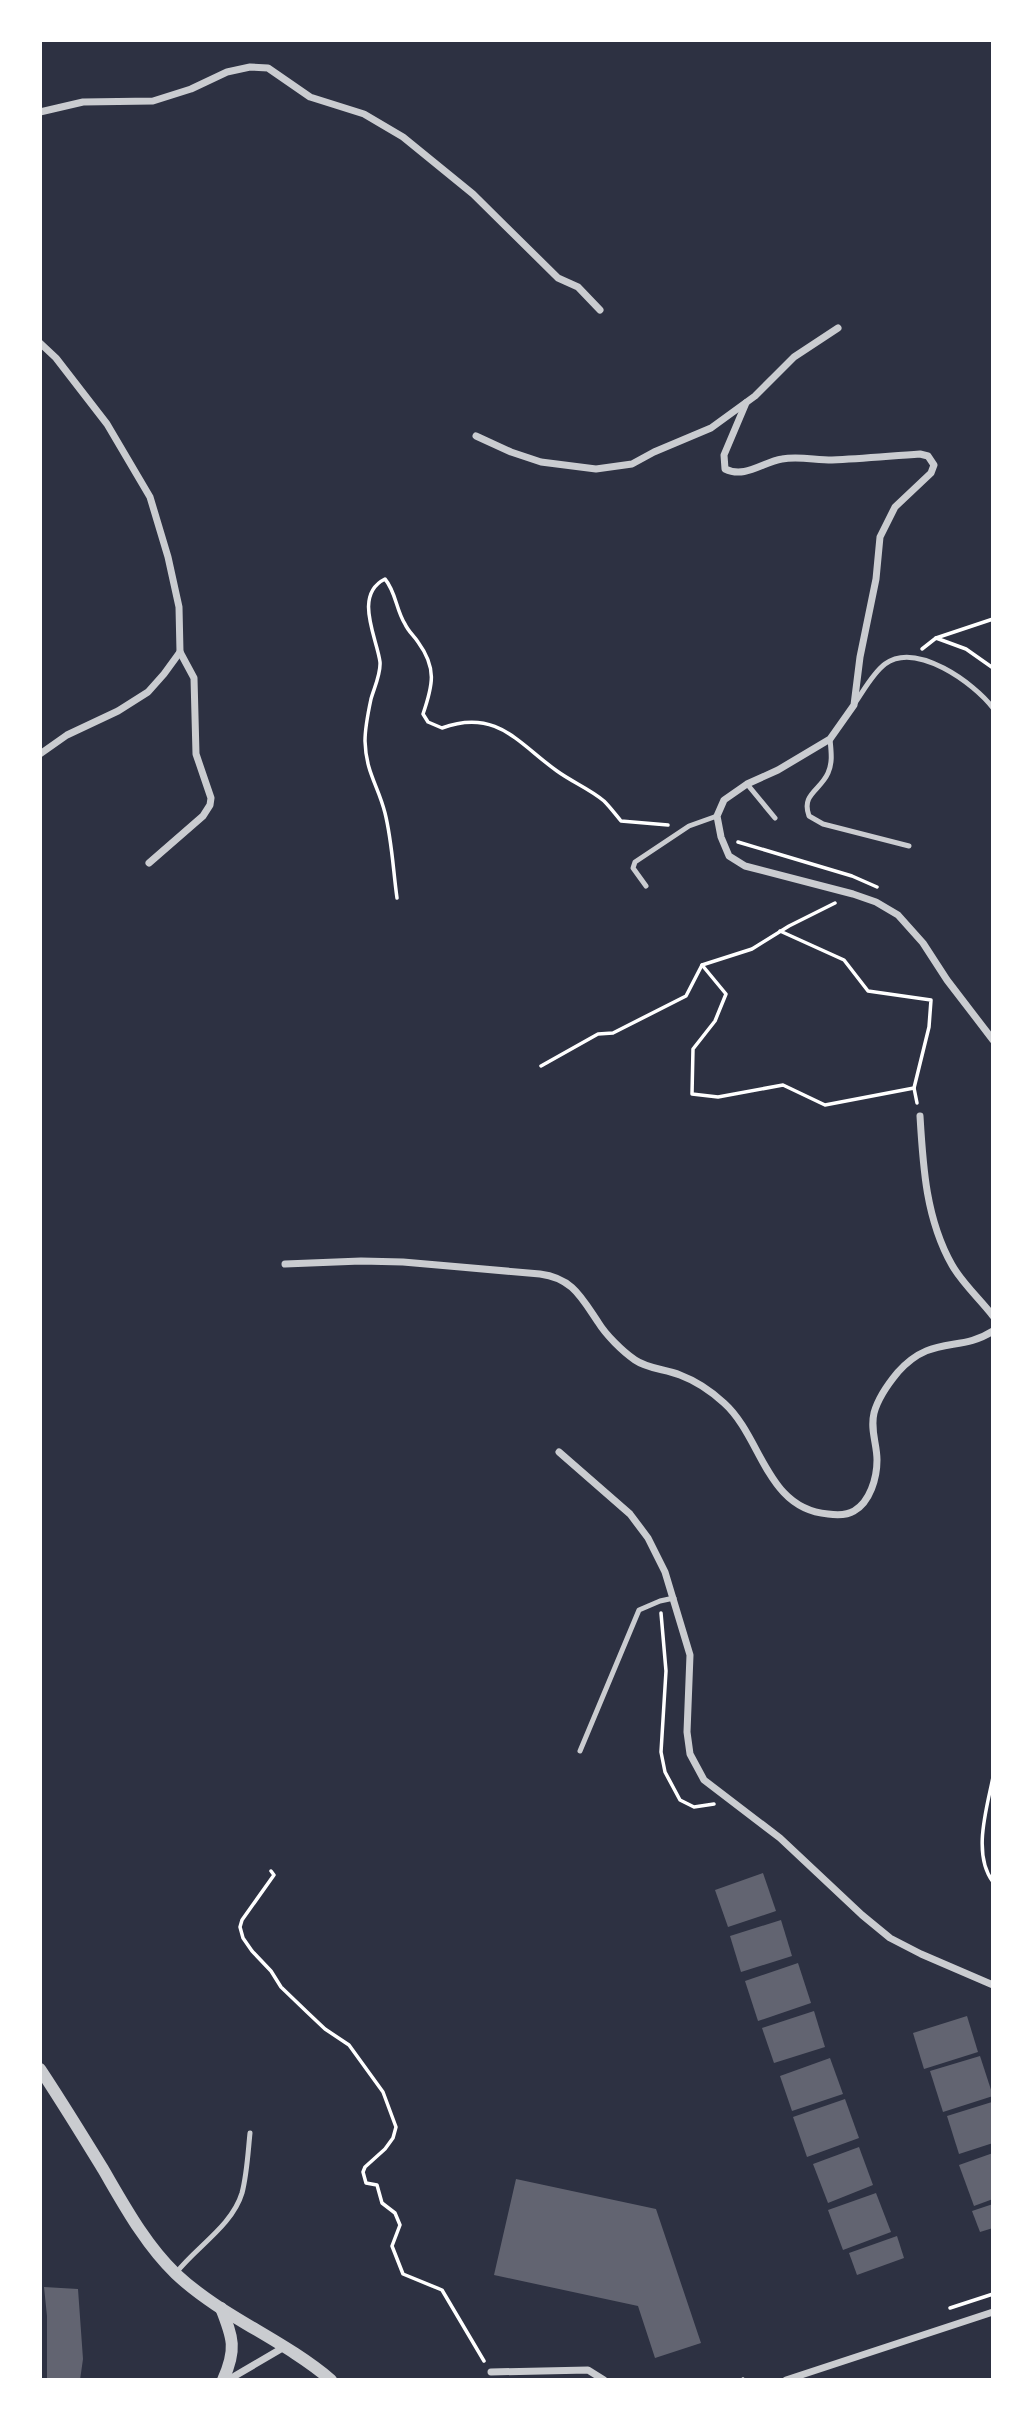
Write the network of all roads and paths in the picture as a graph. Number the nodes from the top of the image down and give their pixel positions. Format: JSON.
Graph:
{"nodes":[{"id":1,"x":40,"y":112,"type":"edge"},
{"id":2,"x":600,"y":310,"type":"dead end"},
{"id":3,"x":838,"y":328,"type":"dead end"},
{"id":4,"x":40,"y":343,"type":"edge"},
{"id":5,"x":746,"y":403,"type":"junction"},
{"id":6,"x":477,"y":436,"type":"dead end"},
{"id":7,"x":993,"y":620,"type":"edge"},
{"id":8,"x":936,"y":638,"type":"junction"},
{"id":9,"x":180,"y":652,"type":"junction"},
{"id":10,"x":913,"y":656,"type":"junction"},
{"id":11,"x":993,"y":667,"type":"edge"},
{"id":12,"x":854,"y":705,"type":"junction"},
{"id":13,"x":993,"y":708,"type":"edge"},
{"id":14,"x":830,"y":739,"type":"junction"},
{"id":15,"x":40,"y":754,"type":"edge"},
{"id":16,"x":747,"y":785,"type":"junction"},
{"id":17,"x":717,"y":816,"type":"junction"},
{"id":18,"x":775,"y":818,"type":"dead end"},
{"id":19,"x":689,"y":826,"type":"junction"},
{"id":20,"x":909,"y":846,"type":"dead end"},
{"id":21,"x":149,"y":863,"type":"dead end"},
{"id":22,"x":646,"y":886,"type":"dead end"},
{"id":23,"x":853,"y":894,"type":"junction"},
{"id":24,"x":397,"y":898,"type":"dead end"},
{"id":25,"x":780,"y":931,"type":"junction"},
{"id":26,"x":702,"y":965,"type":"junction"},
{"id":27,"x":993,"y":1040,"type":"edge"},
{"id":28,"x":541,"y":1066,"type":"dead end"},
{"id":29,"x":920,"y":1116,"type":"dead end"},
{"id":30,"x":285,"y":1264,"type":"dead end"},
{"id":31,"x":993,"y":1316,"type":"edge"},
{"id":32,"x":993,"y":1331,"type":"edge"},
{"id":33,"x":559,"y":1452,"type":"dead end"},
{"id":34,"x":674,"y":1598,"type":"junction"},
{"id":35,"x":580,"y":1751,"type":"dead end"},
{"id":36,"x":993,"y":1777,"type":"edge"},
{"id":37,"x":271,"y":1871,"type":"dead end"},
{"id":38,"x":993,"y":1882,"type":"edge"},
{"id":39,"x":993,"y":1985,"type":"edge"},
{"id":40,"x":40,"y":2069,"type":"edge"},
{"id":41,"x":250,"y":2133,"type":"dead end"},
{"id":42,"x":176,"y":2273,"type":"junction"},
{"id":43,"x":993,"y":2294,"type":"edge"},
{"id":44,"x":221,"y":2308,"type":"junction"},
{"id":45,"x":950,"y":2308,"type":"dead end"},
{"id":46,"x":993,"y":2312,"type":"edge"},
{"id":47,"x":287,"y":2346,"type":"junction"},
{"id":48,"x":491,"y":2372,"type":"joint"},
{"id":49,"x":225,"y":2380,"type":"edge"},
{"id":50,"x":331,"y":2380,"type":"edge"},
{"id":51,"x":604,"y":2380,"type":"edge"},
{"id":52,"x":786,"y":2380,"type":"edge"}],
"edges":[{"from":1,"to":2,"type":"street"},
{"from":3,"to":5,"type":"street"},
{"from":4,"to":9,"type":"street"},
{"from":5,"to":6,"type":"street"},
{"from":5,"to":12,"type":"street"},
{"from":7,"to":8,"type":"path"},
{"from":8,"to":10,"type":"path"},
{"from":8,"to":11,"type":"path"},
{"from":9,"to":15,"type":"street"},
{"from":9,"to":21,"type":"street"},
{"from":10,"to":12,"type":"lane"},
{"from":10,"to":13,"type":"lane"},
{"from":12,"to":14,"type":"street"},
{"from":14,"to":16,"type":"street"},
{"from":14,"to":20,"type":"lane"},
{"from":16,"to":17,"type":"street"},
{"from":16,"to":18,"type":"lane"},
{"from":17,"to":19,"type":"lane"},
{"from":17,"to":23,"type":"street"},
{"from":19,"to":22,"type":"lane"},
{"from":19,"to":24,"type":"path"},
{"from":23,"to":25,"type":"path"},
{"from":23,"to":27,"type":"street"},
{"from":25,"to":26,"type":"path"},
{"from":25,"to":26,"type":"path"},
{"from":26,"to":28,"type":"path"},
{"from":29,"to":31,"type":"street"},
{"from":30,"to":32,"type":"street"},
{"from":33,"to":34,"type":"street"},
{"from":34,"to":35,"type":"lane"},
{"from":34,"to":39,"type":"street"},
{"from":36,"to":38,"type":"path"},
{"from":37,"to":48,"type":"path"},
{"from":40,"to":42,"type":"street"},
{"from":41,"to":42,"type":"lane"},
{"from":42,"to":44,"type":"street"},
{"from":43,"to":45,"type":"path"},
{"from":44,"to":47,"type":"street"},
{"from":44,"to":49,"type":"street"},
{"from":46,"to":52,"type":"street"},
{"from":47,"to":49,"type":"street"},
{"from":47,"to":50,"type":"street"},
{"from":48,"to":51,"type":"street"}]}
